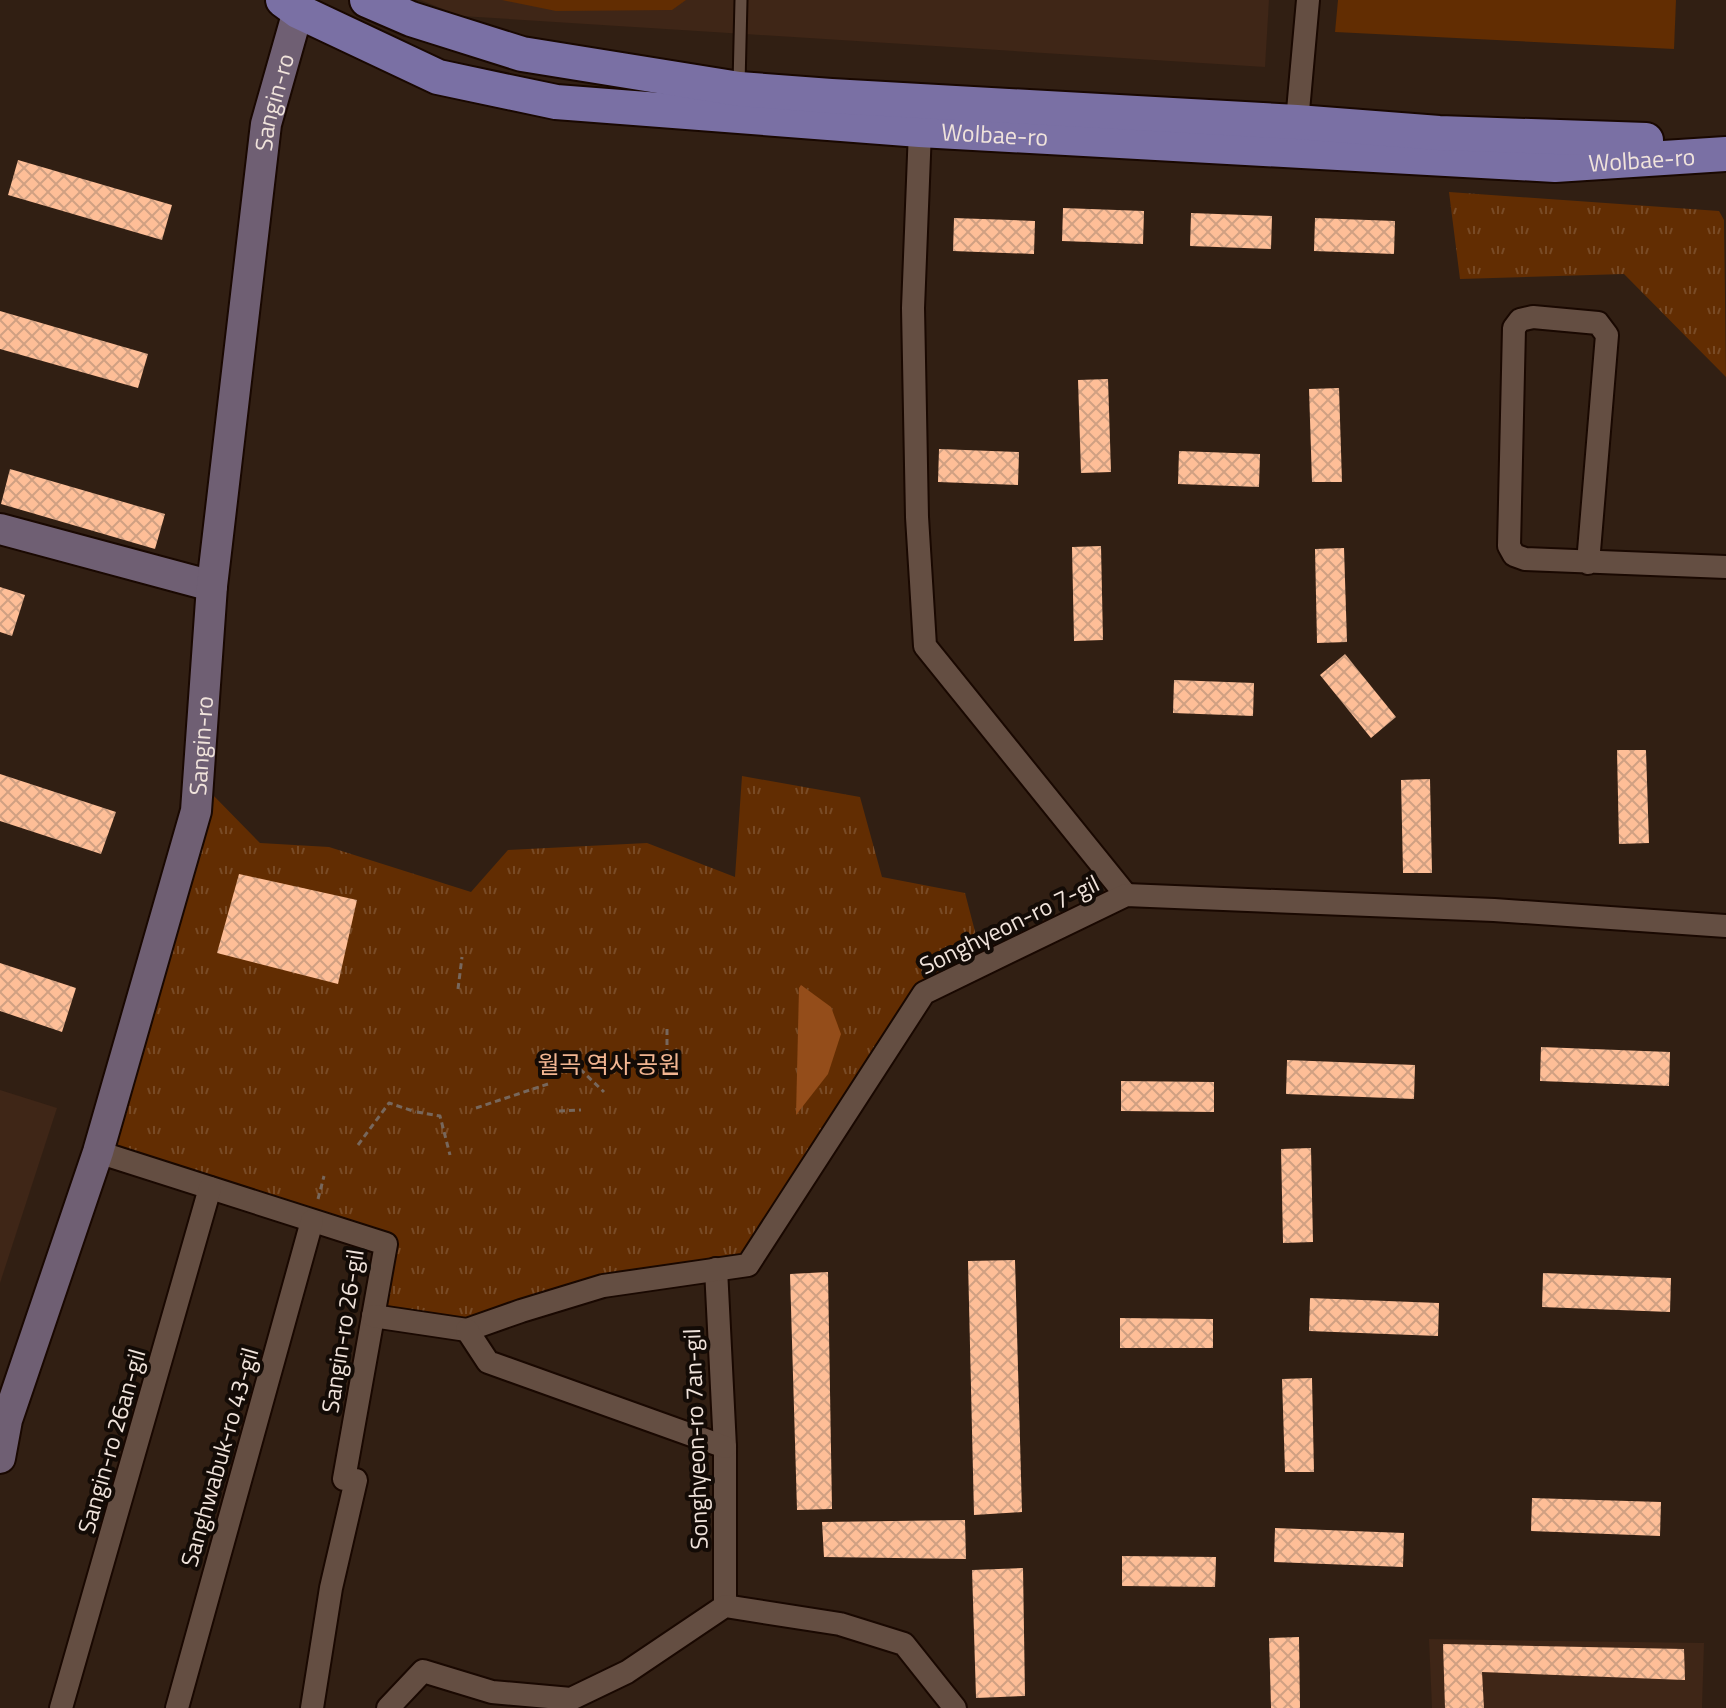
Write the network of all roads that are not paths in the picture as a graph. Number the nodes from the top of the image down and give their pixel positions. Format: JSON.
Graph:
{"nodes":[{"id":1,"x":367,"y":0,"type":"edge"},
{"id":2,"x":741,"y":0,"type":"edge"},
{"id":3,"x":1308,"y":0,"type":"edge"},
{"id":4,"x":290,"y":5,"type":"edge"},
{"id":5,"x":739,"y":89,"type":"junction"},
{"id":6,"x":1297,"y":122,"type":"junction"},
{"id":7,"x":920,"y":130,"type":"junction"},
{"id":8,"x":1726,"y":145,"type":"edge"},
{"id":9,"x":1726,"y":154,"type":"edge"},
{"id":10,"x":0,"y":529,"type":"edge"},
{"id":11,"x":1588,"y":563,"type":"junction"},
{"id":12,"x":1726,"y":567,"type":"edge"},
{"id":13,"x":212,"y":586,"type":"junction"},
{"id":14,"x":1126,"y":895,"type":"junction"},
{"id":15,"x":1726,"y":926,"type":"edge"},
{"id":16,"x":98,"y":1152,"type":"junction"},
{"id":17,"x":210,"y":1188,"type":"junction"},
{"id":18,"x":312,"y":1221,"type":"junction"},
{"id":19,"x":716,"y":1269,"type":"junction"},
{"id":20,"x":373,"y":1316,"type":"junction"},
{"id":21,"x":467,"y":1330,"type":"junction"},
{"id":22,"x":3,"y":1419,"type":"edge"},
{"id":23,"x":725,"y":1447,"type":"junction"},
{"id":24,"x":0,"y":1458,"type":"edge"},
{"id":25,"x":725,"y":1606,"type":"junction"},
{"id":26,"x":61,"y":1708,"type":"edge"},
{"id":27,"x":177,"y":1708,"type":"edge"},
{"id":28,"x":312,"y":1708,"type":"edge"},
{"id":29,"x":388,"y":1708,"type":"edge"},
{"id":30,"x":955,"y":1708,"type":"edge"}],
"edges":[{"from":1,"to":5,"type":"main road","name":"Wolbae-ro"},
{"from":2,"to":5,"type":"lane"},
{"from":3,"to":6,"type":"street"},
{"from":4,"to":7,"type":"main road","name":"Wolbae-ro"},
{"from":4,"to":13,"type":"main road","name":"Sangin-ro"},
{"from":5,"to":6,"type":"main road","name":"Wolbae-ro"},
{"from":6,"to":8,"type":"main road","name":"Wolbae-ro"},
{"from":7,"to":9,"type":"main road","name":"Wolbae-ro"},
{"from":7,"to":14,"type":"street"},
{"from":10,"to":13,"type":"main road"},
{"from":11,"to":11,"type":"street"},
{"from":11,"to":12,"type":"street"},
{"from":13,"to":16,"type":"main road","name":"Sangin-ro"},
{"from":14,"to":15,"type":"street","name":"Songhyeon-ro 7-gil"},
{"from":14,"to":19,"type":"street","name":"Songhyeon-ro 7-gil"},
{"from":16,"to":17,"type":"street","name":"Sangin-ro 26-gil"},
{"from":16,"to":22,"type":"main road","name":"Sangin-ro"},
{"from":17,"to":18,"type":"street","name":"Sangin-ro 26-gil"},
{"from":17,"to":26,"type":"street","name":"Sangin-ro 26an-gil"},
{"from":18,"to":20,"type":"street","name":"Sangin-ro 26-gil"},
{"from":18,"to":27,"type":"street","name":"Sanghwabuk-ro 43-gil"},
{"from":19,"to":21,"type":"street","name":"Songhyeon-ro 7-gil"},
{"from":19,"to":23,"type":"street","name":"Songhyeon-ro 7an-gil"},
{"from":20,"to":21,"type":"street","name":"Songhyeon-ro 7-gil"},
{"from":20,"to":28,"type":"street","name":"Sangin-ro 26-gil"},
{"from":21,"to":23,"type":"street"},
{"from":22,"to":24,"type":"main road","name":"Sangin-ro"},
{"from":23,"to":25,"type":"street","name":"Songhyeon-ro 7an-gil"},
{"from":25,"to":29,"type":"street"},
{"from":25,"to":30,"type":"street"}]}
